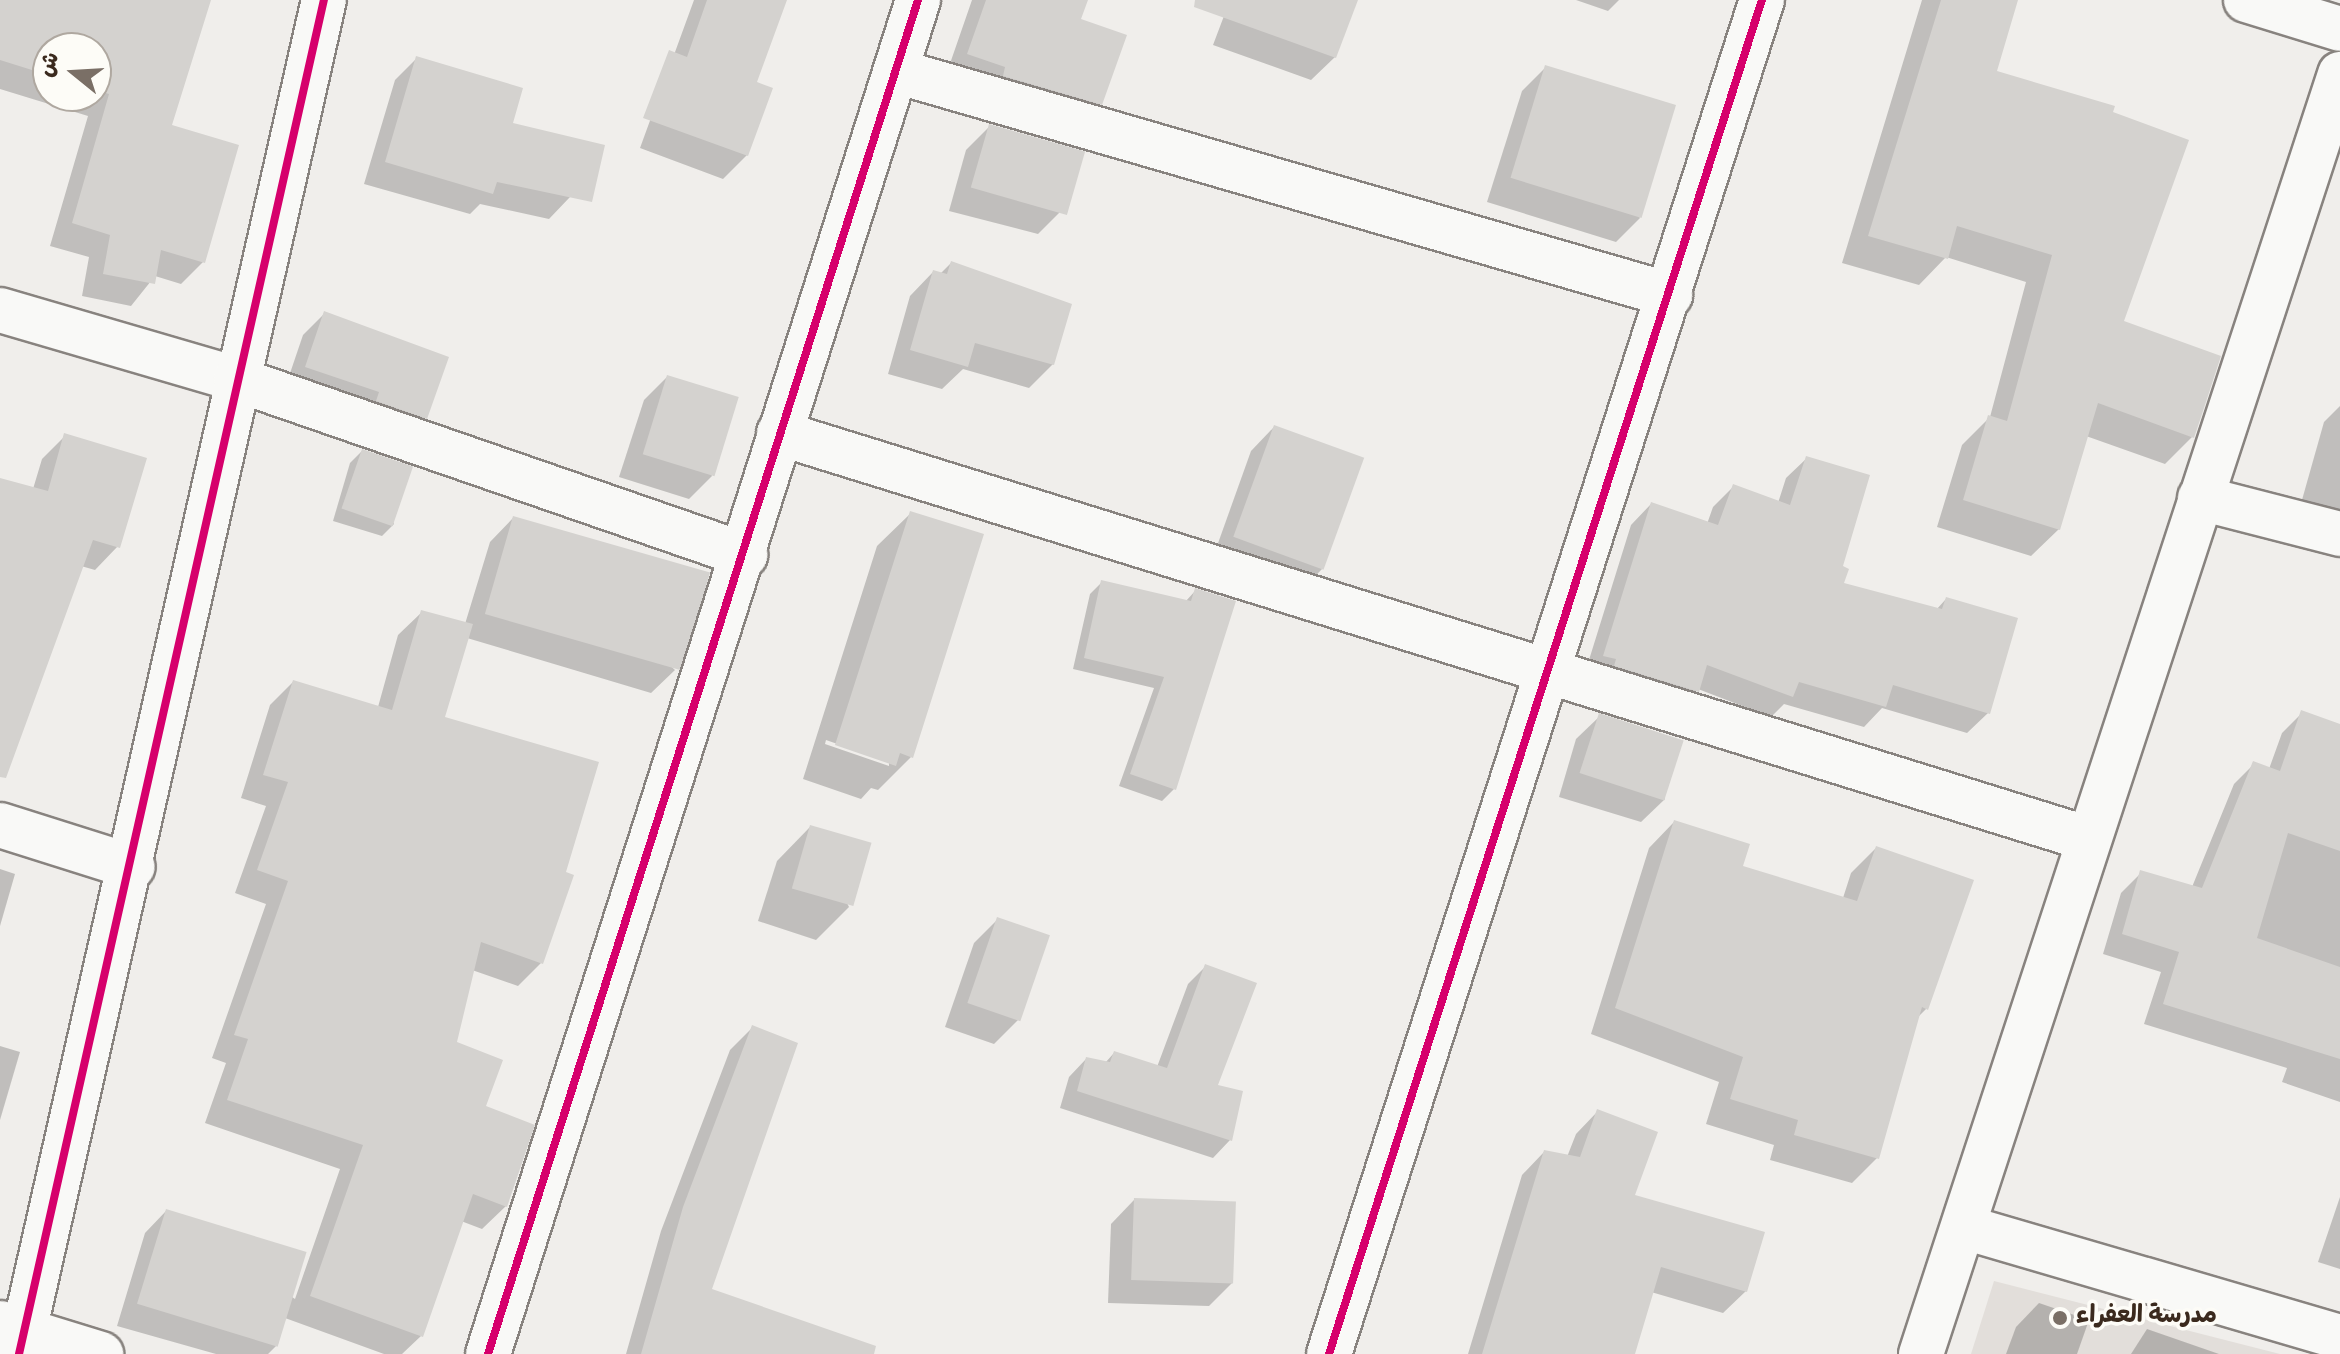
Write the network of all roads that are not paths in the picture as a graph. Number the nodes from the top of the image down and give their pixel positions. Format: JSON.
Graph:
{"nodes":[{"id":1,"x":324,"y":0,"type":"edge"},
{"id":2,"x":918,"y":0,"type":"edge"},
{"id":3,"x":1762,"y":0,"type":"edge"},
{"id":4,"x":2246,"y":0,"type":"edge"},
{"id":5,"x":2340,"y":29,"type":"edge"},
{"id":6,"x":896,"y":71,"type":"junction"},
{"id":7,"x":2340,"y":74,"type":"edge"},
{"id":8,"x":1670,"y":295,"type":"junction"},
{"id":9,"x":0,"y":310,"type":"edge"},
{"id":10,"x":236,"y":379,"type":"junction"},
{"id":11,"x":779,"y":433,"type":"junction"},
{"id":12,"x":2200,"y":498,"type":"junction"},
{"id":13,"x":2340,"y":534,"type":"edge"},
{"id":14,"x":745,"y":555,"type":"junction"},
{"id":15,"x":1550,"y":673,"type":"junction"},
{"id":16,"x":0,"y":825,"type":"edge"},
{"id":17,"x":2089,"y":839,"type":"junction"},
{"id":18,"x":133,"y":867,"type":"junction"},
{"id":19,"x":1964,"y":1227,"type":"junction"},
{"id":20,"x":15,"y":1336,"type":"edge"},
{"id":21,"x":2340,"y":1337,"type":"edge"},
{"id":22,"x":101,"y":1354,"type":"edge"},
{"id":23,"x":488,"y":1354,"type":"edge"},
{"id":24,"x":1329,"y":1354,"type":"edge"},
{"id":25,"x":1921,"y":1354,"type":"edge"}],
"edges":[{"from":1,"to":10,"type":"street"},
{"from":2,"to":6,"type":"street"},
{"from":3,"to":8,"type":"street"},
{"from":4,"to":5,"type":"street"},
{"from":6,"to":8,"type":"street"},
{"from":6,"to":11,"type":"street"},
{"from":7,"to":12,"type":"street"},
{"from":8,"to":15,"type":"street"},
{"from":9,"to":10,"type":"street"},
{"from":10,"to":14,"type":"street"},
{"from":10,"to":18,"type":"street"},
{"from":11,"to":14,"type":"street"},
{"from":11,"to":15,"type":"street"},
{"from":12,"to":13,"type":"street"},
{"from":12,"to":17,"type":"street"},
{"from":14,"to":23,"type":"street"},
{"from":15,"to":17,"type":"street"},
{"from":15,"to":24,"type":"street"},
{"from":16,"to":18,"type":"street"},
{"from":17,"to":19,"type":"street"},
{"from":18,"to":20,"type":"street"},
{"from":19,"to":21,"type":"street"},
{"from":19,"to":25,"type":"street"},
{"from":20,"to":22,"type":"street"}]}
